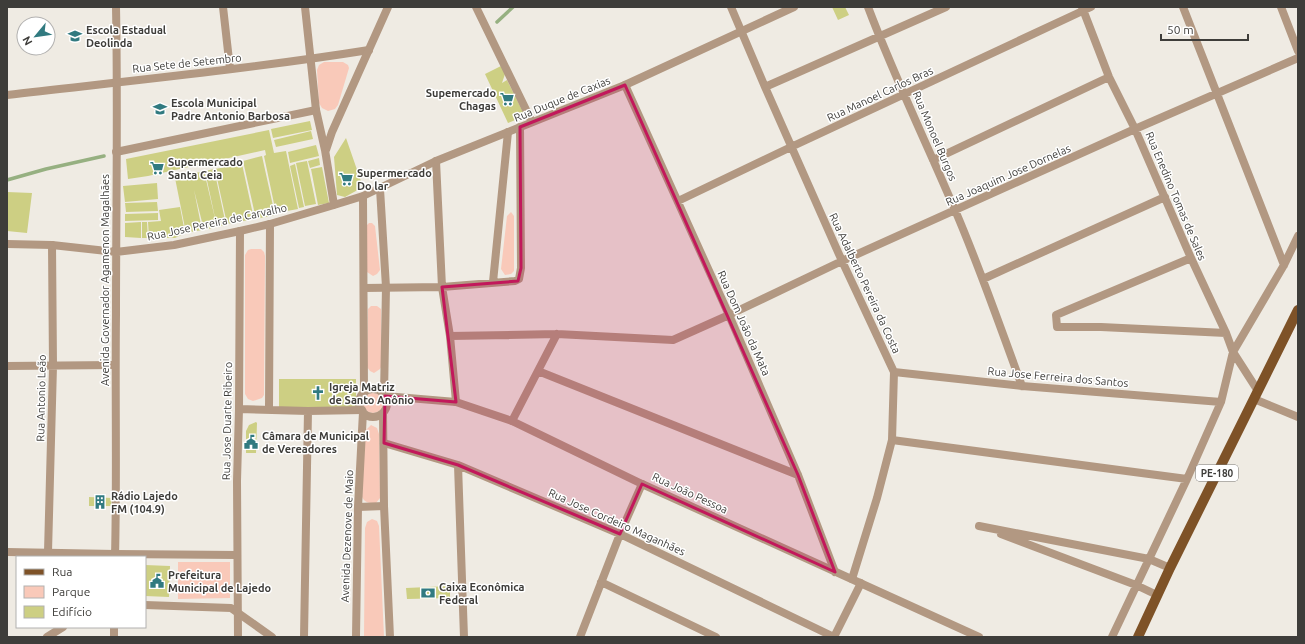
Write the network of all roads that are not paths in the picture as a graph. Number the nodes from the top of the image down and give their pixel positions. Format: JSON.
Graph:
{"nodes":[{"id":1,"x":116,"y":7,"type":"edge"},
{"id":2,"x":223,"y":7,"type":"edge"},
{"id":3,"x":305,"y":7,"type":"edge"},
{"id":4,"x":388,"y":7,"type":"edge"},
{"id":5,"x":476,"y":7,"type":"edge"},
{"id":6,"x":731,"y":7,"type":"edge"},
{"id":7,"x":794,"y":7,"type":"edge"},
{"id":8,"x":868,"y":7,"type":"edge"},
{"id":9,"x":946,"y":7,"type":"edge"},
{"id":10,"x":1183,"y":7,"type":"edge"},
{"id":11,"x":1281,"y":7,"type":"edge"},
{"id":12,"x":1085,"y":8,"type":"edge"},
{"id":13,"x":742,"y":32,"type":"junction"},
{"id":14,"x":880,"y":37,"type":"junction"},
{"id":15,"x":368,"y":50,"type":"junction"},
{"id":16,"x":1298,"y":51,"type":"edge"},
{"id":17,"x":1298,"y":58,"type":"edge"},
{"id":18,"x":311,"y":59,"type":"junction"},
{"id":19,"x":230,"y":69,"type":"junction"},
{"id":20,"x":1109,"y":77,"type":"junction"},
{"id":21,"x":117,"y":82,"type":"junction"},
{"id":22,"x":625,"y":86,"type":"junction"},
{"id":23,"x":764,"y":87,"type":"junction"},
{"id":24,"x":905,"y":94,"type":"junction"},
{"id":25,"x":1217,"y":94,"type":"junction"},
{"id":26,"x":7,"y":95,"type":"edge"},
{"id":27,"x":316,"y":110,"type":"junction"},
{"id":28,"x":532,"y":122,"type":"junction"},
{"id":29,"x":520,"y":127,"type":"junction"},
{"id":30,"x":1135,"y":129,"type":"junction"},
{"id":31,"x":508,"y":132,"type":"junction"},
{"id":32,"x":791,"y":147,"type":"junction"},
{"id":33,"x":325,"y":150,"type":"junction"},
{"id":34,"x":116,"y":152,"type":"junction"},
{"id":35,"x":933,"y":160,"type":"junction"},
{"id":36,"x":436,"y":161,"type":"junction"},
{"id":37,"x":380,"y":189,"type":"junction"},
{"id":38,"x":363,"y":196,"type":"junction"},
{"id":39,"x":1165,"y":197,"type":"junction"},
{"id":40,"x":678,"y":201,"type":"junction"},
{"id":41,"x":334,"y":205,"type":"junction"},
{"id":42,"x":955,"y":210,"type":"junction"},
{"id":43,"x":270,"y":224,"type":"junction"},
{"id":44,"x":240,"y":230,"type":"junction"},
{"id":45,"x":1298,"y":236,"type":"edge"},
{"id":46,"x":7,"y":244,"type":"edge"},
{"id":47,"x":52,"y":244,"type":"junction"},
{"id":48,"x":116,"y":252,"type":"junction"},
{"id":49,"x":1191,"y":258,"type":"junction"},
{"id":50,"x":842,"y":261,"type":"junction"},
{"id":51,"x":1284,"y":265,"type":"junction"},
{"id":52,"x":983,"y":279,"type":"junction"},
{"id":53,"x":493,"y":282,"type":"junction"},
{"id":54,"x":386,"y":287,"type":"junction"},
{"id":55,"x":442,"y":287,"type":"junction"},
{"id":56,"x":364,"y":288,"type":"junction"},
{"id":57,"x":1298,"y":310,"type":"edge"},
{"id":58,"x":729,"y":315,"type":"junction"},
{"id":59,"x":1226,"y":333,"type":"junction"},
{"id":60,"x":557,"y":334,"type":"junction"},
{"id":61,"x":450,"y":336,"type":"junction"},
{"id":62,"x":1233,"y":352,"type":"junction"},
{"id":63,"x":115,"y":365,"type":"junction"},
{"id":64,"x":7,"y":366,"type":"edge"},
{"id":65,"x":52,"y":366,"type":"junction"},
{"id":66,"x":538,"y":371,"type":"junction"},
{"id":67,"x":894,"y":372,"type":"junction"},
{"id":68,"x":1022,"y":386,"type":"junction"},
{"id":69,"x":364,"y":393,"type":"junction"},
{"id":70,"x":385,"y":395,"type":"junction"},
{"id":71,"x":1256,"y":395,"type":"junction"},
{"id":72,"x":456,"y":402,"type":"junction"},
{"id":73,"x":1220,"y":402,"type":"junction"},
{"id":74,"x":239,"y":409,"type":"junction"},
{"id":75,"x":269,"y":410,"type":"junction"},
{"id":76,"x":308,"y":411,"type":"junction"},
{"id":77,"x":363,"y":411,"type":"junction"},
{"id":78,"x":383,"y":413,"type":"junction"},
{"id":79,"x":1298,"y":417,"type":"edge"},
{"id":80,"x":512,"y":421,"type":"junction"},
{"id":81,"x":892,"y":440,"type":"junction"},
{"id":82,"x":384,"y":444,"type":"junction"},
{"id":83,"x":458,"y":465,"type":"junction"},
{"id":84,"x":798,"y":475,"type":"junction"},
{"id":85,"x":1187,"y":479,"type":"junction"},
{"id":86,"x":642,"y":484,"type":"junction"},
{"id":87,"x":384,"y":506,"type":"junction"},
{"id":88,"x":358,"y":507,"type":"junction"},
{"id":89,"x":620,"y":534,"type":"junction"},
{"id":90,"x":7,"y":552,"type":"edge"},
{"id":91,"x":48,"y":552,"type":"junction"},
{"id":92,"x":237,"y":554,"type":"junction"},
{"id":93,"x":115,"y":555,"type":"edge"},
{"id":94,"x":1149,"y":559,"type":"junction"},
{"id":95,"x":1170,"y":568,"type":"junction"},
{"id":96,"x":836,"y":572,"type":"junction"},
{"id":97,"x":852,"y":579,"type":"junction"},
{"id":98,"x":602,"y":582,"type":"junction"},
{"id":99,"x":862,"y":583,"type":"junction"},
{"id":100,"x":1136,"y":585,"type":"junction"},
{"id":101,"x":1157,"y":595,"type":"junction"},
{"id":102,"x":146,"y":605,"type":"edge"},
{"id":103,"x":238,"y":612,"type":"junction"},
{"id":104,"x":61,"y":628,"type":"edge"},
{"id":105,"x":47,"y":637,"type":"edge"},
{"id":106,"x":238,"y":637,"type":"edge"},
{"id":107,"x":272,"y":637,"type":"edge"},
{"id":108,"x":304,"y":637,"type":"edge"},
{"id":109,"x":356,"y":637,"type":"edge"},
{"id":110,"x":390,"y":637,"type":"edge"},
{"id":111,"x":464,"y":637,"type":"edge"},
{"id":112,"x":580,"y":637,"type":"edge"},
{"id":113,"x":716,"y":637,"type":"edge"},
{"id":114,"x":834,"y":637,"type":"edge"},
{"id":115,"x":979,"y":637,"type":"edge"},
{"id":116,"x":1112,"y":637,"type":"edge"},
{"id":117,"x":1138,"y":637,"type":"edge"}],
"edges":[{"from":1,"to":21,"type":"street","name":"Avenida Governador Agamenon Magalhães"},
{"from":2,"to":19,"type":"street"},
{"from":3,"to":18,"type":"street"},
{"from":4,"to":15,"type":"street"},
{"from":5,"to":28,"type":"street"},
{"from":6,"to":13,"type":"street","name":"Rua Adalberto Pereira da Costa"},
{"from":7,"to":13,"type":"street","name":"Rua Duque de Caxias"},
{"from":8,"to":14,"type":"street","name":"Rua Monoel Burgos"},
{"from":9,"to":14,"type":"street"},
{"from":10,"to":25,"type":"street"},
{"from":11,"to":16,"type":"street"},
{"from":12,"to":20,"type":"street","name":"Rua Enedino Tomas de Sales"},
{"from":12,"to":24,"type":"street","name":"Rua Manoel Carlos Bras"},
{"from":13,"to":22,"type":"street","name":"Rua Duque de Caxias"},
{"from":13,"to":23,"type":"street","name":"Rua Adalberto Pereira da Costa"},
{"from":14,"to":23,"type":"street"},
{"from":14,"to":24,"type":"street","name":"Rua Monoel Burgos"},
{"from":15,"to":18,"type":"street","name":"Rua Sete de Setembro"},
{"from":15,"to":33,"type":"street"},
{"from":17,"to":25,"type":"street","name":"Rua Joaquim Jose Dornelas"},
{"from":18,"to":19,"type":"street","name":"Rua Sete de Setembro"},
{"from":18,"to":27,"type":"street"},
{"from":19,"to":21,"type":"street","name":"Rua Sete de Setembro"},
{"from":20,"to":30,"type":"street","name":"Rua Enedino Tomas de Sales"},
{"from":20,"to":35,"type":"street"},
{"from":21,"to":26,"type":"street","name":"Rua Sete de Setembro"},
{"from":21,"to":34,"type":"street","name":"Avenida Governador Agamenon Magalhães"},
{"from":22,"to":28,"type":"street","name":"Rua Duque de Caxias"},
{"from":22,"to":40,"type":"street","name":"Rua Dom João da Mata"},
{"from":23,"to":32,"type":"street","name":"Rua Adalberto Pereira da Costa"},
{"from":24,"to":32,"type":"street","name":"Rua Manoel Carlos Bras"},
{"from":24,"to":35,"type":"street","name":"Rua Monoel Burgos"},
{"from":25,"to":30,"type":"street","name":"Rua Joaquim Jose Dornelas"},
{"from":25,"to":51,"type":"street"},
{"from":27,"to":33,"type":"street"},
{"from":27,"to":34,"type":"street"},
{"from":28,"to":29,"type":"street","name":"Rua Duque de Caxias"},
{"from":29,"to":31,"type":"street","name":"Rua Duque de Caxias"},
{"from":29,"to":53,"type":"street"},
{"from":30,"to":39,"type":"street","name":"Rua Enedino Tomas de Sales"},
{"from":30,"to":42,"type":"street","name":"Rua Joaquim Jose Dornelas"},
{"from":31,"to":36,"type":"street","name":"Rua Duque de Caxias"},
{"from":31,"to":53,"type":"street"},
{"from":32,"to":40,"type":"street","name":"Rua Manoel Carlos Bras"},
{"from":32,"to":50,"type":"street","name":"Rua Adalberto Pereira da Costa"},
{"from":33,"to":41,"type":"street"},
{"from":34,"to":48,"type":"street","name":"Avenida Governador Agamenon Magalhães"},
{"from":35,"to":42,"type":"street","name":"Rua Monoel Burgos"},
{"from":36,"to":37,"type":"street","name":"Rua Duque de Caxias"},
{"from":36,"to":55,"type":"street"},
{"from":37,"to":38,"type":"street","name":"Rua Duque de Caxias"},
{"from":37,"to":54,"type":"street"},
{"from":38,"to":41,"type":"street","name":"Rua Duque de Caxias"},
{"from":38,"to":56,"type":"street"},
{"from":39,"to":49,"type":"street","name":"Rua Enedino Tomas de Sales"},
{"from":39,"to":52,"type":"street"},
{"from":40,"to":58,"type":"street","name":"Rua Dom João da Mata"},
{"from":41,"to":43,"type":"street","name":"Rua Jose Pereira de Carvalho"},
{"from":42,"to":50,"type":"street","name":"Rua Joaquim Jose Dornelas"},
{"from":42,"to":52,"type":"street","name":"Rua Monoel Burgos"},
{"from":43,"to":44,"type":"street","name":"Rua Jose Pereira de Carvalho"},
{"from":43,"to":75,"type":"street"},
{"from":44,"to":48,"type":"street","name":"Rua Jose Pereira de Carvalho"},
{"from":44,"to":74,"type":"street","name":"Rua Jose Duarte Ribeiro"},
{"from":45,"to":51,"type":"street"},
{"from":46,"to":47,"type":"street","name":"Rua Jose Pereira de Carvalho"},
{"from":47,"to":48,"type":"street","name":"Rua Jose Pereira de Carvalho"},
{"from":47,"to":65,"type":"street","name":"Rua Antonio Leão"},
{"from":48,"to":63,"type":"street","name":"Avenida Governador Agamenon Magalhães"},
{"from":49,"to":59,"type":"street","name":"Rua Enedino Tomas de Sales"},
{"from":49,"to":59,"type":"street"},
{"from":50,"to":58,"type":"street","name":"Rua Joaquim Jose Dornelas"},
{"from":50,"to":67,"type":"street","name":"Rua Adalberto Pereira da Costa"},
{"from":51,"to":62,"type":"street"},
{"from":52,"to":68,"type":"street","name":"Rua Monoel Burgos"},
{"from":53,"to":55,"type":"street"},
{"from":54,"to":55,"type":"street"},
{"from":54,"to":56,"type":"street"},
{"from":54,"to":70,"type":"street"},
{"from":55,"to":61,"type":"street"},
{"from":56,"to":69,"type":"street"},
{"from":57,"to":71,"type":"main road","number":"PE-180"},
{"from":58,"to":60,"type":"street","name":"Rua Joaquim Jose Dornelas"},
{"from":58,"to":84,"type":"street","name":"Rua Dom João da Mata"},
{"from":59,"to":62,"type":"street","name":"Rua Enedino Tomas de Sales"},
{"from":60,"to":61,"type":"street","name":"Rua Joaquim Jose Dornelas"},
{"from":60,"to":66,"type":"street"},
{"from":61,"to":72,"type":"street"},
{"from":62,"to":71,"type":"street","name":"Rua Enedino Tomas de Sales"},
{"from":62,"to":73,"type":"street"},
{"from":63,"to":65,"type":"street"},
{"from":63,"to":93,"type":"street","name":"Avenida Governador Agamenon Magalhães"},
{"from":64,"to":65,"type":"street"},
{"from":65,"to":91,"type":"street","name":"Rua Antonio Leão"},
{"from":66,"to":80,"type":"street"},
{"from":66,"to":84,"type":"street"},
{"from":67,"to":68,"type":"street","name":"Rua Jose Ferreira dos Santos"},
{"from":67,"to":81,"type":"street","name":"Rua Adalberto Pereira da Costa"},
{"from":68,"to":73,"type":"street","name":"Rua Jose Ferreira dos Santos"},
{"from":69,"to":70,"type":"street"},
{"from":69,"to":77,"type":"street"},
{"from":70,"to":72,"type":"street","name":"Rua João Pessoa"},
{"from":70,"to":78,"type":"street"},
{"from":71,"to":79,"type":"street"},
{"from":71,"to":95,"type":"main road","number":"PE-180"},
{"from":72,"to":80,"type":"street","name":"Rua João Pessoa"},
{"from":73,"to":85,"type":"street"},
{"from":74,"to":75,"type":"street"},
{"from":74,"to":92,"type":"street","name":"Rua Jose Duarte Ribeiro"},
{"from":75,"to":76,"type":"street"},
{"from":76,"to":77,"type":"street"},
{"from":76,"to":108,"type":"street"},
{"from":77,"to":78,"type":"street"},
{"from":77,"to":88,"type":"street","name":"Avenida Dezenove de Maio"},
{"from":78,"to":82,"type":"street"},
{"from":80,"to":86,"type":"street","name":"Rua João Pessoa"},
{"from":81,"to":85,"type":"street"},
{"from":81,"to":97,"type":"street","name":"Rua Adalberto Pereira da Costa"},
{"from":82,"to":83,"type":"street","name":"Rua Jose Cordeiro Maganhães"},
{"from":82,"to":87,"type":"street"},
{"from":83,"to":89,"type":"street","name":"Rua Jose Cordeiro Maganhães"},
{"from":83,"to":111,"type":"street"},
{"from":84,"to":96,"type":"street","name":"Rua Dom João da Mata"},
{"from":85,"to":94,"type":"street"},
{"from":86,"to":89,"type":"street"},
{"from":86,"to":96,"type":"street","name":"Rua João Pessoa"},
{"from":87,"to":88,"type":"street"},
{"from":87,"to":110,"type":"street"},
{"from":88,"to":109,"type":"street","name":"Avenida Dezenove de Maio"},
{"from":89,"to":98,"type":"street"},
{"from":89,"to":114,"type":"street","name":"Rua Jose Cordeiro Maganhães"},
{"from":90,"to":91,"type":"street"},
{"from":91,"to":93,"type":"street"},
{"from":92,"to":93,"type":"street"},
{"from":92,"to":103,"type":"street","name":"Rua Jose Duarte Ribeiro"},
{"from":94,"to":95,"type":"street"},
{"from":94,"to":100,"type":"street"},
{"from":94,"to":100,"type":"street"},
{"from":95,"to":101,"type":"main road","number":"PE-180"},
{"from":96,"to":97,"type":"street","name":"Rua João Pessoa"},
{"from":97,"to":99,"type":"street","name":"Rua João Pessoa"},
{"from":98,"to":112,"type":"street"},
{"from":98,"to":113,"type":"street"},
{"from":99,"to":114,"type":"street"},
{"from":99,"to":115,"type":"street","name":"Rua João Pessoa"},
{"from":100,"to":101,"type":"street"},
{"from":100,"to":116,"type":"street"},
{"from":101,"to":117,"type":"main road","number":"PE-180"},
{"from":102,"to":103,"type":"street"},
{"from":103,"to":106,"type":"street","name":"Rua Jose Duarte Ribeiro"},
{"from":103,"to":107,"type":"street"},
{"from":104,"to":105,"type":"street"}]}
